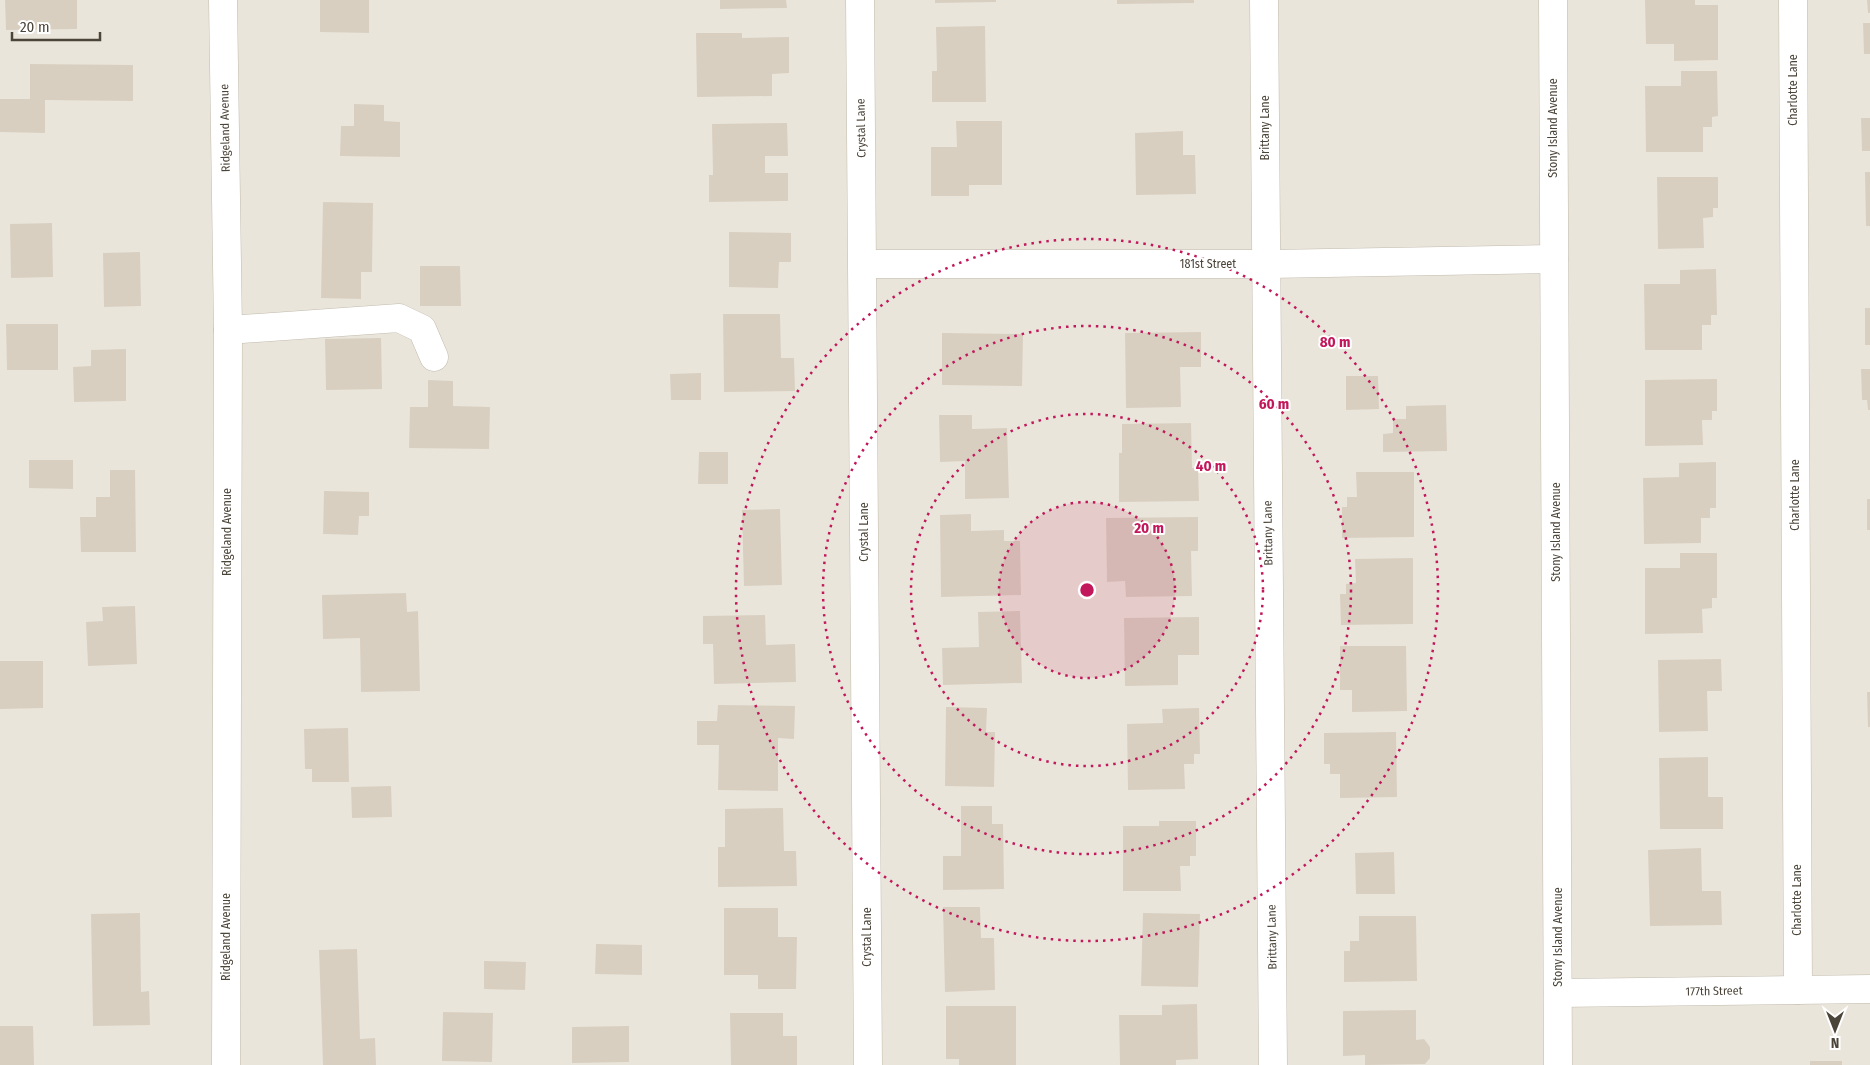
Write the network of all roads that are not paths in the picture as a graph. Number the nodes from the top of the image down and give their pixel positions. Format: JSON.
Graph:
{"nodes":[{"id":1,"x":223,"y":0,"type":"edge"},
{"id":2,"x":860,"y":0,"type":"edge"},
{"id":3,"x":1264,"y":0,"type":"edge"},
{"id":4,"x":1552,"y":0,"type":"edge"},
{"id":5,"x":1793,"y":0,"type":"edge"},
{"id":6,"x":1554,"y":259,"type":"junction"},
{"id":7,"x":863,"y":264,"type":"junction"},
{"id":8,"x":1266,"y":264,"type":"junction"},
{"id":9,"x":228,"y":330,"type":"junction"},
{"id":10,"x":434,"y":357,"type":"dead end"},
{"id":11,"x":1870,"y":989,"type":"edge"},
{"id":12,"x":1798,"y":990,"type":"junction"},
{"id":13,"x":1558,"y":992,"type":"junction"},
{"id":14,"x":226,"y":1065,"type":"edge"},
{"id":15,"x":868,"y":1065,"type":"edge"},
{"id":16,"x":1273,"y":1065,"type":"edge"},
{"id":17,"x":1558,"y":1065,"type":"edge"}],
"edges":[{"from":1,"to":9,"type":"street","name":"Ridgeland Avenue"},
{"from":2,"to":7,"type":"street","name":"Crystal Lane"},
{"from":3,"to":8,"type":"street","name":"Brittany Lane"},
{"from":4,"to":6,"type":"street","name":"Stony Island Avenue"},
{"from":5,"to":12,"type":"street","name":"Charlotte Lane"},
{"from":6,"to":8,"type":"street","name":"181st Street"},
{"from":6,"to":13,"type":"street","name":"Stony Island Avenue"},
{"from":7,"to":8,"type":"street","name":"181st Street"},
{"from":7,"to":15,"type":"street","name":"Crystal Lane"},
{"from":8,"to":16,"type":"street","name":"Brittany Lane"},
{"from":9,"to":10,"type":"street"},
{"from":9,"to":14,"type":"street","name":"Ridgeland Avenue"},
{"from":11,"to":12,"type":"street","name":"177th Street"},
{"from":12,"to":13,"type":"street","name":"177th Street"},
{"from":13,"to":17,"type":"street","name":"Stony Island Avenue"}]}
